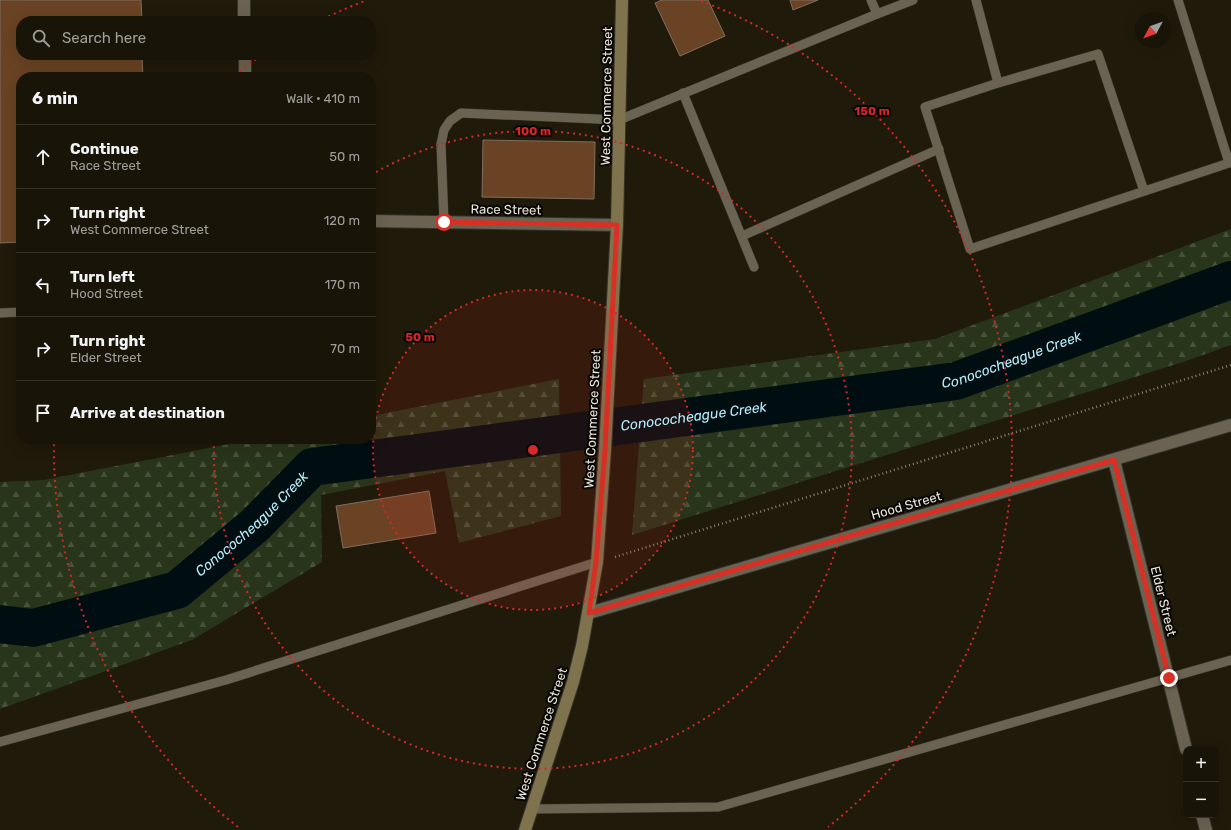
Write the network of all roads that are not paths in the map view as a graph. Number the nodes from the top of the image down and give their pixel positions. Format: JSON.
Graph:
{"nodes":[{"id":1,"x":244,"y":0,"type":"edge"},
{"id":2,"x":622,"y":0,"type":"edge"},
{"id":3,"x":871,"y":0,"type":"edge"},
{"id":4,"x":913,"y":0,"type":"edge"},
{"id":5,"x":976,"y":0,"type":"edge"},
{"id":6,"x":1178,"y":0,"type":"edge"},
{"id":7,"x":876,"y":14,"type":"junction"},
{"id":8,"x":244,"y":16,"type":"edge"},
{"id":9,"x":245,"y":60,"type":"edge"},
{"id":10,"x":245,"y":72,"type":"edge"},
{"id":11,"x":998,"y":83,"type":"junction"},
{"id":12,"x":683,"y":93,"type":"junction"},
{"id":13,"x":619,"y":120,"type":"junction"},
{"id":14,"x":939,"y":149,"type":"junction"},
{"id":15,"x":1144,"y":191,"type":"junction"},
{"id":16,"x":376,"y":221,"type":"edge"},
{"id":17,"x":444,"y":222,"type":"junction"},
{"id":18,"x":617,"y":225,"type":"junction"},
{"id":19,"x":742,"y":236,"type":"junction"},
{"id":20,"x":754,"y":267,"type":"dead end"},
{"id":21,"x":16,"y":312,"type":"edge"},
{"id":22,"x":0,"y":313,"type":"edge"},
{"id":23,"x":1231,"y":425,"type":"edge"},
{"id":24,"x":1114,"y":460,"type":"junction"},
{"id":25,"x":596,"y":562,"type":"junction"},
{"id":26,"x":589,"y":613,"type":"junction"},
{"id":27,"x":1231,"y":660,"type":"edge"},
{"id":28,"x":1169,"y":678,"type":"junction"},
{"id":29,"x":0,"y":742,"type":"edge"},
{"id":30,"x":1185,"y":746,"type":"edge"},
{"id":31,"x":532,"y":808,"type":"junction"},
{"id":32,"x":1203,"y":818,"type":"edge"},
{"id":33,"x":524,"y":830,"type":"edge"},
{"id":34,"x":1206,"y":830,"type":"edge"}],
"edges":[{"from":1,"to":8,"type":"street"},
{"from":2,"to":13,"type":"street","name":"West Commerce Street"},
{"from":3,"to":7,"type":"lane"},
{"from":4,"to":7,"type":"lane"},
{"from":5,"to":11,"type":"lane"},
{"from":6,"to":15,"type":"lane"},
{"from":7,"to":12,"type":"lane"},
{"from":9,"to":10,"type":"street"},
{"from":11,"to":14,"type":"lane"},
{"from":11,"to":15,"type":"lane"},
{"from":12,"to":13,"type":"lane"},
{"from":12,"to":19,"type":"lane"},
{"from":13,"to":17,"type":"lane"},
{"from":13,"to":18,"type":"street","name":"West Commerce Street"},
{"from":14,"to":15,"type":"lane"},
{"from":14,"to":19,"type":"lane"},
{"from":16,"to":17,"type":"street","name":"Race Street"},
{"from":17,"to":18,"type":"street","name":"Race Street"},
{"from":18,"to":25,"type":"street","name":"West Commerce Street"},
{"from":19,"to":20,"type":"lane"},
{"from":21,"to":22,"type":"lane"},
{"from":23,"to":24,"type":"street","name":"Hood Street"},
{"from":24,"to":26,"type":"street","name":"Hood Street"},
{"from":24,"to":28,"type":"street","name":"Elder Street"},
{"from":25,"to":26,"type":"street","name":"West Commerce Street"},
{"from":25,"to":29,"type":"lane"},
{"from":26,"to":31,"type":"street","name":"West Commerce Street"},
{"from":27,"to":28,"type":"lane"},
{"from":28,"to":30,"type":"street","name":"Elder Street"},
{"from":28,"to":31,"type":"lane"},
{"from":31,"to":33,"type":"street","name":"West Commerce Street"},
{"from":32,"to":34,"type":"street"}]}
